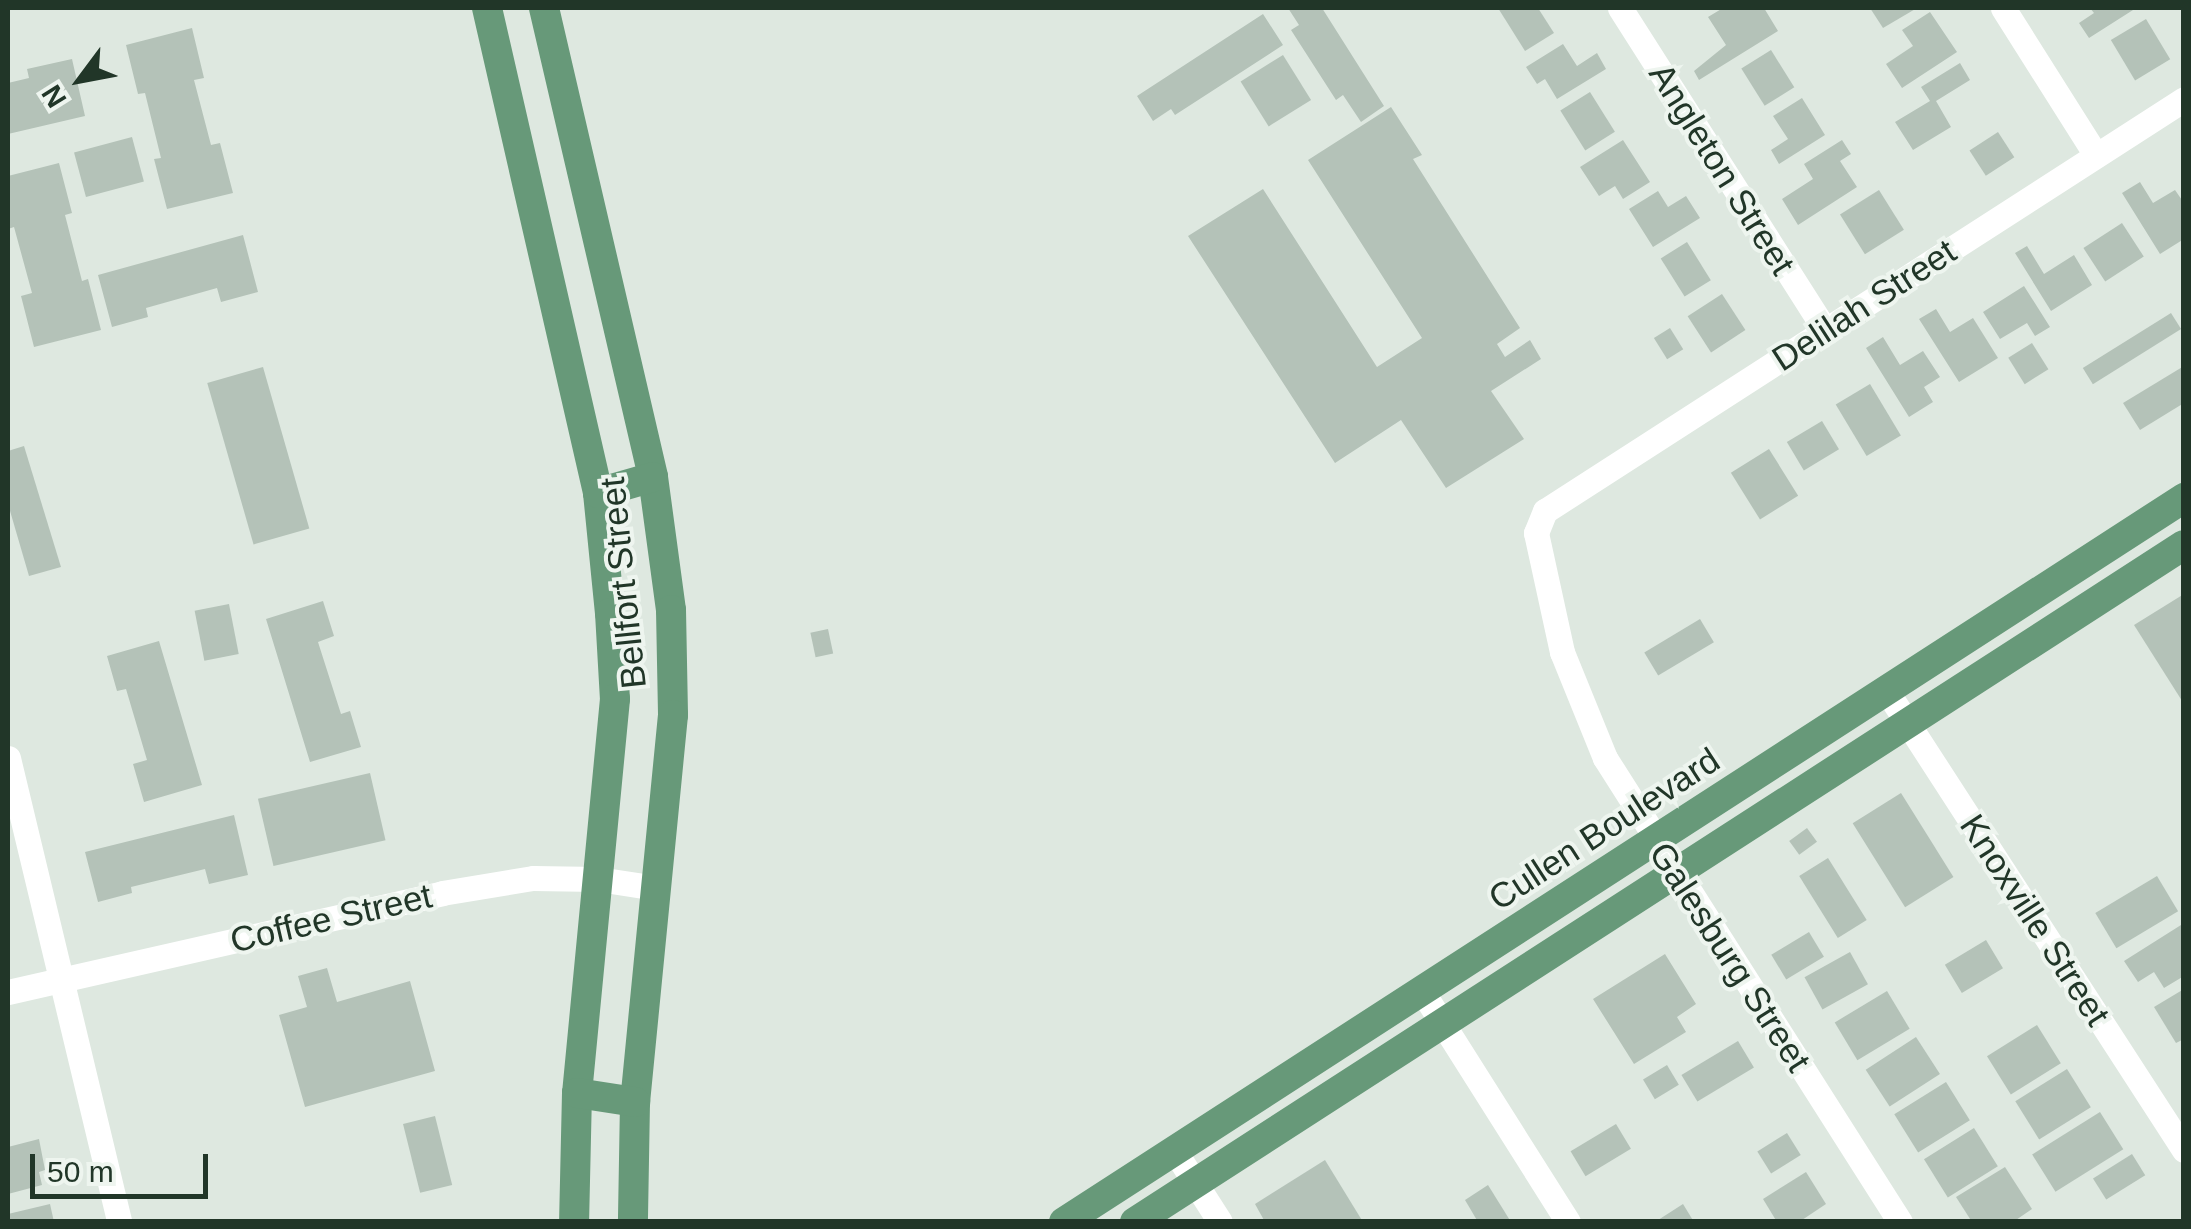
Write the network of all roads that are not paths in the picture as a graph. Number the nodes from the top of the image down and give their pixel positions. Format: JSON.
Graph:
{"nodes":[{"id":1,"x":487,"y":8,"type":"edge"},
{"id":2,"x":544,"y":8,"type":"edge"},
{"id":3,"x":1620,"y":8,"type":"edge"},
{"id":4,"x":2003,"y":8,"type":"edge"},
{"id":5,"x":2184,"y":98,"type":"edge"},
{"id":6,"x":576,"y":143,"type":"junction"},
{"id":7,"x":2096,"y":155,"type":"junction"},
{"id":8,"x":524,"y":158,"type":"junction"},
{"id":9,"x":1825,"y":330,"type":"junction"},
{"id":10,"x":653,"y":478,"type":"junction"},
{"id":11,"x":598,"y":493,"type":"junction"},
{"id":12,"x":2184,"y":498,"type":"edge"},
{"id":13,"x":1545,"y":511,"type":"joint"},
{"id":14,"x":2184,"y":546,"type":"edge"},
{"id":15,"x":1886,"y":690,"type":"junction"},
{"id":16,"x":1908,"y":724,"type":"junction"},
{"id":17,"x":8,"y":758,"type":"edge"},
{"id":18,"x":1655,"y":841,"type":"junction"},
{"id":19,"x":1675,"y":873,"type":"junction"},
{"id":20,"x":598,"y":879,"type":"junction"},
{"id":21,"x":658,"y":888,"type":"junction"},
{"id":22,"x":61,"y":979,"type":"junction"},
{"id":23,"x":1422,"y":991,"type":"junction"},
{"id":24,"x":8,"y":992,"type":"edge"},
{"id":25,"x":1442,"y":1023,"type":"junction"},
{"id":26,"x":577,"y":1094,"type":"junction"},
{"id":27,"x":635,"y":1102,"type":"junction"},
{"id":28,"x":1174,"y":1150,"type":"junction"},
{"id":29,"x":2184,"y":1150,"type":"edge"},
{"id":30,"x":1194,"y":1182,"type":"junction"},
{"id":31,"x":119,"y":1222,"type":"edge"},
{"id":32,"x":574,"y":1222,"type":"edge"},
{"id":33,"x":633,"y":1222,"type":"edge"},
{"id":34,"x":1064,"y":1222,"type":"edge"},
{"id":35,"x":1136,"y":1222,"type":"edge"},
{"id":36,"x":1220,"y":1222,"type":"edge"},
{"id":37,"x":1568,"y":1222,"type":"edge"},
{"id":38,"x":1900,"y":1222,"type":"edge"}],
"edges":[{"from":1,"to":8,"type":"main road","name":"Bellfort Street"},
{"from":2,"to":6,"type":"main road","name":"Bellfort Street"},
{"from":3,"to":9,"type":"street","name":"Angleton Street"},
{"from":4,"to":7,"type":"street"},
{"from":5,"to":7,"type":"street","name":"Delilah Street"},
{"from":6,"to":8,"type":"main road"},
{"from":6,"to":10,"type":"main road","name":"Bellfort Street"},
{"from":7,"to":9,"type":"street","name":"Delilah Street"},
{"from":8,"to":11,"type":"main road","name":"Bellfort Street"},
{"from":9,"to":13,"type":"street","name":"Delilah Street"},
{"from":10,"to":11,"type":"main road"},
{"from":10,"to":21,"type":"main road","name":"Bellfort Street"},
{"from":11,"to":20,"type":"main road","name":"Bellfort Street"},
{"from":12,"to":15,"type":"main road","name":"Cullen Boulevard"},
{"from":13,"to":18,"type":"street","name":"Galesburg Street"},
{"from":14,"to":16,"type":"main road"},
{"from":15,"to":16,"type":"street","name":"Knoxville Street"},
{"from":15,"to":18,"type":"main road","name":"Cullen Boulevard"},
{"from":16,"to":19,"type":"main road"},
{"from":16,"to":29,"type":"street","name":"Knoxville Street"},
{"from":17,"to":22,"type":"street"},
{"from":18,"to":19,"type":"street","name":"Galesburg Street"},
{"from":18,"to":23,"type":"main road","name":"Cullen Boulevard"},
{"from":19,"to":25,"type":"main road"},
{"from":19,"to":38,"type":"street","name":"Galesburg Street"},
{"from":20,"to":21,"type":"street","name":"Coffee Street"},
{"from":20,"to":22,"type":"street","name":"Coffee Street"},
{"from":20,"to":26,"type":"main road","name":"Bellfort Street"},
{"from":21,"to":27,"type":"main road","name":"Bellfort Street"},
{"from":22,"to":24,"type":"street","name":"Coffee Street"},
{"from":22,"to":31,"type":"street"},
{"from":23,"to":25,"type":"street"},
{"from":23,"to":28,"type":"main road","name":"Cullen Boulevard"},
{"from":25,"to":30,"type":"main road"},
{"from":25,"to":37,"type":"street"},
{"from":26,"to":27,"type":"main road"},
{"from":26,"to":32,"type":"main road","name":"Bellfort Street"},
{"from":27,"to":33,"type":"main road","name":"Bellfort Street"},
{"from":28,"to":30,"type":"street"},
{"from":28,"to":34,"type":"main road","name":"Cullen Boulevard"},
{"from":30,"to":35,"type":"main road"},
{"from":30,"to":36,"type":"street"}]}
